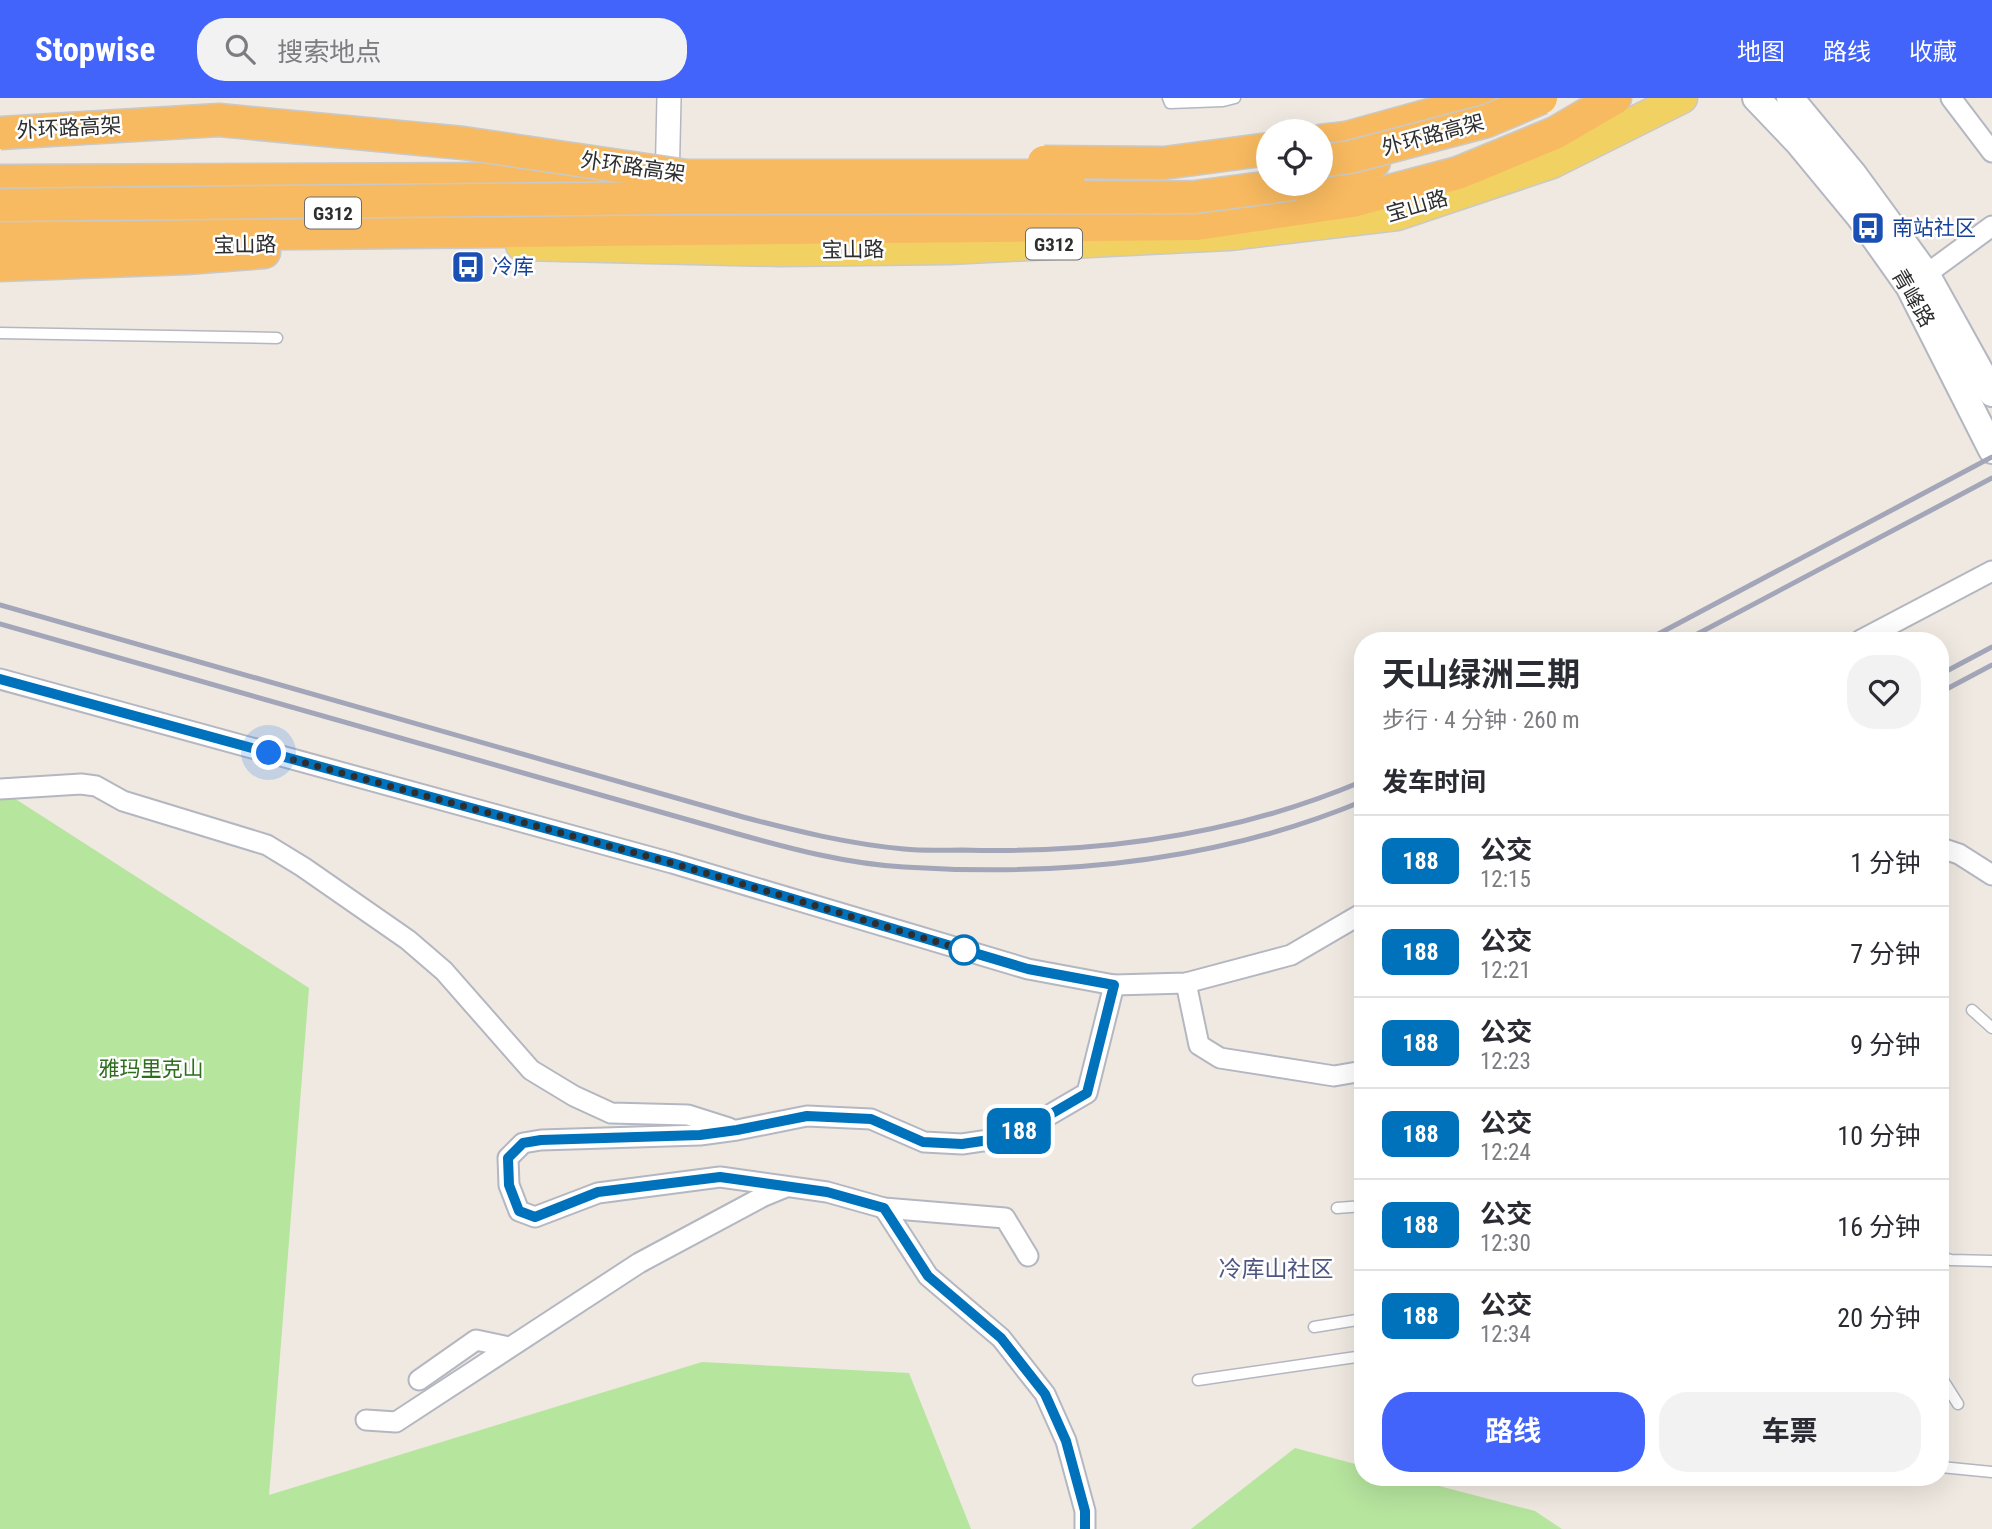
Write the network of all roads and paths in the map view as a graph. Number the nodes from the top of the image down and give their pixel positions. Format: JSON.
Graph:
{"nodes":[{"id":1,"x":669,"y":98,"type":"edge"},
{"id":2,"x":1168,"y":98,"type":"edge"},
{"id":3,"x":1236,"y":98,"type":"edge"},
{"id":4,"x":1434,"y":98,"type":"edge"},
{"id":5,"x":1482,"y":98,"type":"edge"},
{"id":6,"x":1531,"y":98,"type":"edge"},
{"id":7,"x":1541,"y":98,"type":"edge"},
{"id":8,"x":1615,"y":98,"type":"edge"},
{"id":9,"x":1682,"y":98,"type":"edge"},
{"id":10,"x":1756,"y":98,"type":"edge"},
{"id":11,"x":1790,"y":98,"type":"edge"},
{"id":12,"x":1951,"y":98,"type":"edge"},
{"id":13,"x":0,"y":117,"type":"edge"},
{"id":14,"x":1333,"y":127,"type":"edge"},
{"id":15,"x":0,"y":133,"type":"edge"},
{"id":16,"x":1256,"y":140,"type":"edge"},
{"id":17,"x":1333,"y":140,"type":"edge"},
{"id":18,"x":1256,"y":151,"type":"edge"},
{"id":19,"x":1992,"y":152,"type":"edge"},
{"id":20,"x":1333,"y":159,"type":"edge"},
{"id":21,"x":1256,"y":169,"type":"edge"},
{"id":22,"x":1333,"y":175,"type":"edge"},
{"id":23,"x":0,"y":181,"type":"edge"},
{"id":24,"x":1256,"y":189,"type":"edge"},
{"id":25,"x":666,"y":190,"type":"junction"},
{"id":26,"x":0,"y":205,"type":"edge"},
{"id":27,"x":0,"y":214,"type":"edge"},
{"id":28,"x":1992,"y":226,"type":"edge"},
{"id":29,"x":0,"y":236,"type":"edge"},
{"id":30,"x":0,"y":243,"type":"edge"},
{"id":31,"x":401,"y":243,"type":"junction"},
{"id":32,"x":0,"y":265,"type":"edge"},
{"id":33,"x":1918,"y":280,"type":"junction"},
{"id":34,"x":0,"y":333,"type":"edge"},
{"id":35,"x":277,"y":338,"type":"dead end"},
{"id":36,"x":1992,"y":393,"type":"edge"},
{"id":37,"x":1992,"y":450,"type":"edge"},
{"id":38,"x":1992,"y":571,"type":"edge"},
{"id":39,"x":1876,"y":632,"type":"edge"},
{"id":40,"x":0,"y":679,"type":"edge"},
{"id":41,"x":0,"y":789,"type":"edge"},
{"id":42,"x":1949,"y":851,"type":"edge"},
{"id":43,"x":1992,"y":875,"type":"edge"},
{"id":44,"x":1354,"y":918,"type":"edge"},
{"id":45,"x":1186,"y":982,"type":"junction"},
{"id":46,"x":1114,"y":985,"type":"junction"},
{"id":47,"x":1972,"y":1010,"type":"dead end"},
{"id":48,"x":1992,"y":1028,"type":"edge"},
{"id":49,"x":1354,"y":1073,"type":"edge"},
{"id":50,"x":737,"y":1130,"type":"junction"},
{"id":51,"x":788,"y":1186,"type":"junction"},
{"id":52,"x":1354,"y":1207,"type":"edge"},
{"id":53,"x":884,"y":1208,"type":"junction"},
{"id":54,"x":1337,"y":1208,"type":"dead end"},
{"id":55,"x":1028,"y":1256,"type":"dead end"},
{"id":56,"x":1949,"y":1259,"type":"edge"},
{"id":57,"x":1992,"y":1261,"type":"edge"},
{"id":58,"x":1354,"y":1321,"type":"edge"},
{"id":59,"x":1314,"y":1327,"type":"dead end"},
{"id":60,"x":509,"y":1347,"type":"junction"},
{"id":61,"x":1354,"y":1357,"type":"edge"},
{"id":62,"x":419,"y":1380,"type":"dead end"},
{"id":63,"x":1198,"y":1380,"type":"dead end"},
{"id":64,"x":1949,"y":1390,"type":"edge"},
{"id":65,"x":1958,"y":1404,"type":"dead end"},
{"id":66,"x":366,"y":1420,"type":"dead end"},
{"id":67,"x":1949,"y":1468,"type":"edge"},
{"id":68,"x":1992,"y":1472,"type":"edge"},
{"id":69,"x":1085,"y":1529,"type":"edge"}],
"edges":[{"from":1,"to":25,"type":"street"},
{"from":2,"to":3,"type":"lane"},
{"from":4,"to":14,"type":"main road"},
{"from":5,"to":17,"type":"highway","name":"外环路高架"},
{"from":6,"to":22,"type":"highway"},
{"from":7,"to":20,"type":"highway","name":"外环路高架","bridge":true},
{"from":8,"to":29,"type":"highway"},
{"from":9,"to":31,"type":"main road","name":"宝山路","number":"G312"},
{"from":10,"to":33,"type":"main road","name":"青峰路"},
{"from":11,"to":33,"type":"main road","name":"青峰路"},
{"from":12,"to":19,"type":"street"},
{"from":13,"to":18,"type":"highway","name":"外环路高架","bridge":true},
{"from":15,"to":21,"type":"highway","name":"外环路高架","bridge":true},
{"from":16,"to":25,"type":"main road","name":"宝山路","number":"G312"},
{"from":23,"to":25,"type":"highway"},
{"from":24,"to":26,"type":"highway","bridge":true},
{"from":25,"to":27,"type":"main road","name":"宝山路","number":"G312"},
{"from":28,"to":33,"type":"street"},
{"from":30,"to":31,"type":"main road","name":"宝山路","number":"G312"},
{"from":31,"to":32,"type":"highway"},
{"from":33,"to":36,"type":"main road","name":"青峰路"},
{"from":33,"to":37,"type":"main road","name":"青峰路"},
{"from":34,"to":35,"type":"lane"},
{"from":38,"to":39,"type":"street"},
{"from":40,"to":46,"type":"street"},
{"from":41,"to":50,"type":"street"},
{"from":42,"to":43,"type":"street"},
{"from":44,"to":45,"type":"street"},
{"from":45,"to":46,"type":"street"},
{"from":45,"to":49,"type":"street"},
{"from":46,"to":50,"type":"street"},
{"from":47,"to":48,"type":"lane"},
{"from":50,"to":51,"type":"street"},
{"from":51,"to":53,"type":"street"},
{"from":51,"to":60,"type":"street"},
{"from":52,"to":54,"type":"lane"},
{"from":53,"to":55,"type":"street"},
{"from":53,"to":69,"type":"street"},
{"from":56,"to":57,"type":"lane"},
{"from":58,"to":59,"type":"lane"},
{"from":60,"to":62,"type":"street"},
{"from":60,"to":66,"type":"street"},
{"from":61,"to":63,"type":"lane"},
{"from":64,"to":65,"type":"lane"},
{"from":67,"to":68,"type":"lane"}]}
